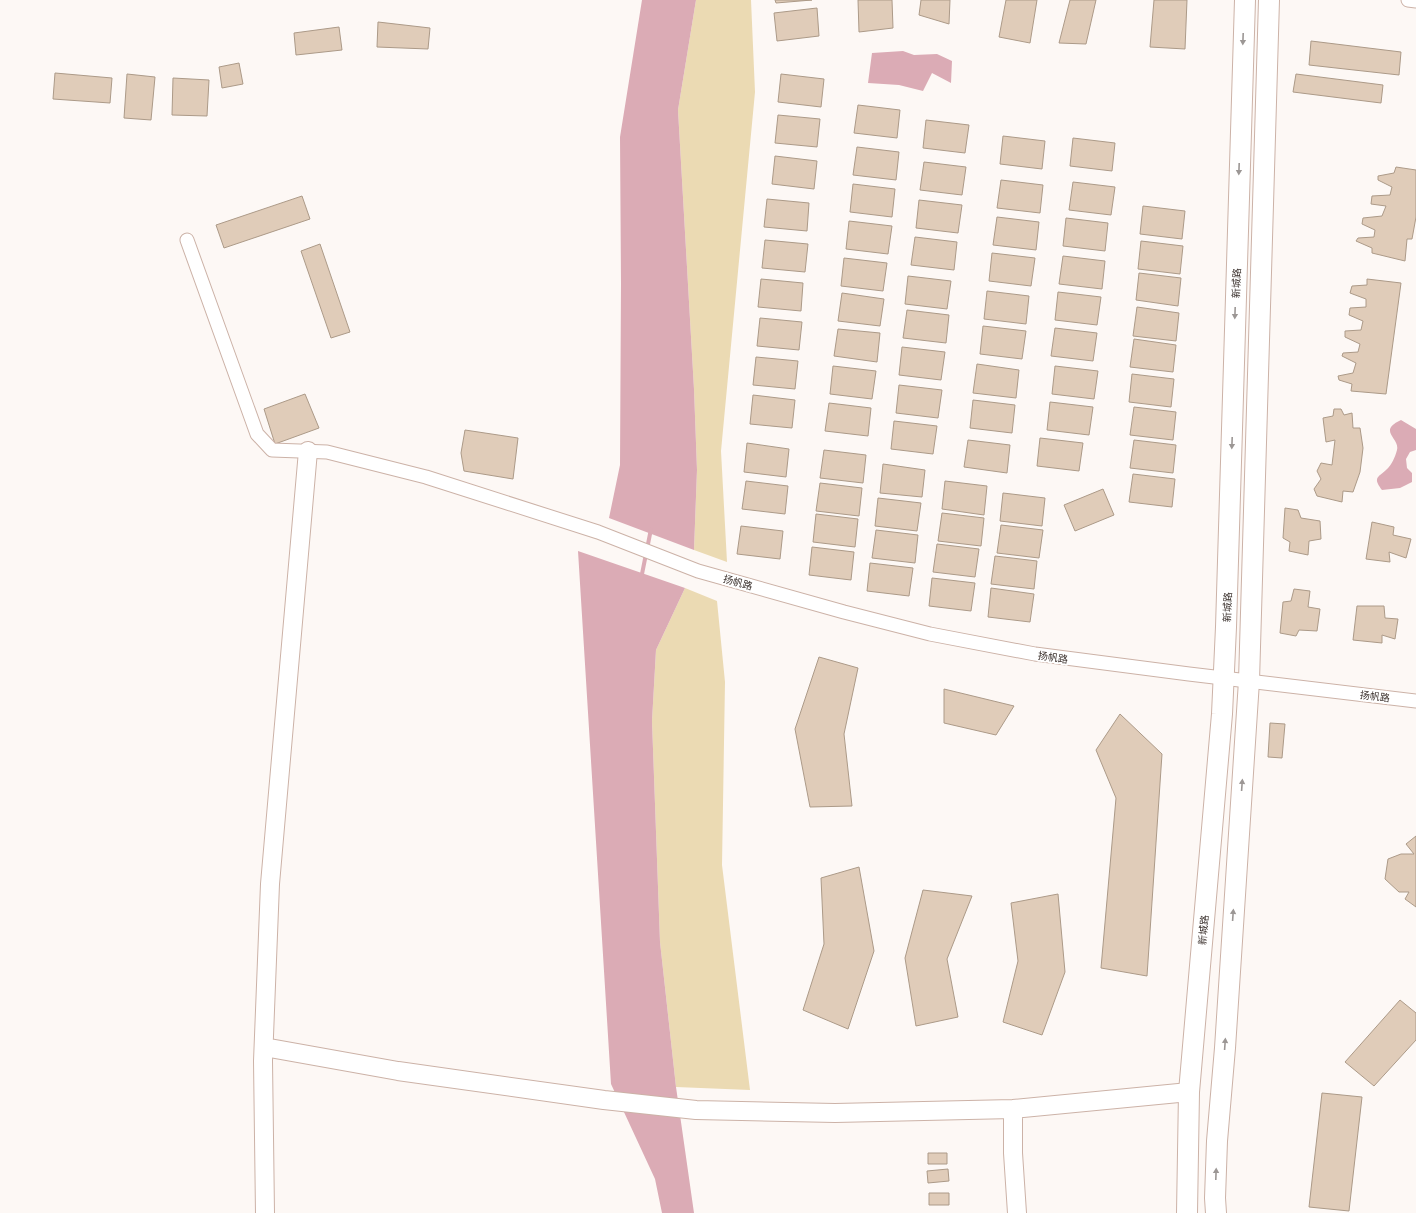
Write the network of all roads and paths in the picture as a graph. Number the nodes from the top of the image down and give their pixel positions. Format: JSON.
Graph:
{"nodes":[{"id":1,"x":1245,"y":0,"type":"edge"},
{"id":2,"x":1269,"y":0,"type":"edge"},
{"id":3,"x":1408,"y":0,"type":"edge"},
{"id":4,"x":1416,"y":1,"type":"edge"},
{"id":5,"x":187,"y":240,"type":"dead end"},
{"id":6,"x":308,"y":451,"type":"junction"},
{"id":7,"x":1223,"y":678,"type":"junction"},
{"id":8,"x":1249,"y":681,"type":"junction"},
{"id":9,"x":1416,"y":701,"type":"edge"},
{"id":10,"x":264,"y":1047,"type":"junction"},
{"id":11,"x":1189,"y":1092,"type":"junction"},
{"id":12,"x":1013,"y":1109,"type":"junction"},
{"id":13,"x":265,"y":1213,"type":"edge"},
{"id":14,"x":1017,"y":1213,"type":"edge"},
{"id":15,"x":1188,"y":1213,"type":"edge"},
{"id":16,"x":1216,"y":1213,"type":"edge"}],
"edges":[{"from":1,"to":7,"type":"main road","name":"新城路","one_way":true},
{"from":2,"to":8,"type":"main road"},
{"from":3,"to":4,"type":"street"},
{"from":5,"to":6,"type":"street","name":"扬帆路"},
{"from":6,"to":7,"type":"street","name":"扬帆路"},
{"from":6,"to":10,"type":"street"},
{"from":7,"to":8,"type":"street","name":"扬帆路"},
{"from":7,"to":11,"type":"main road","name":"新城路"},
{"from":8,"to":9,"type":"street","name":"扬帆路"},
{"from":16,"to":8,"type":"main road","one_way":true},
{"from":10,"to":12,"type":"street"},
{"from":10,"to":13,"type":"street"},
{"from":11,"to":12,"type":"street"},
{"from":11,"to":15,"type":"main road","name":"新城路"},
{"from":12,"to":14,"type":"street"}]}
